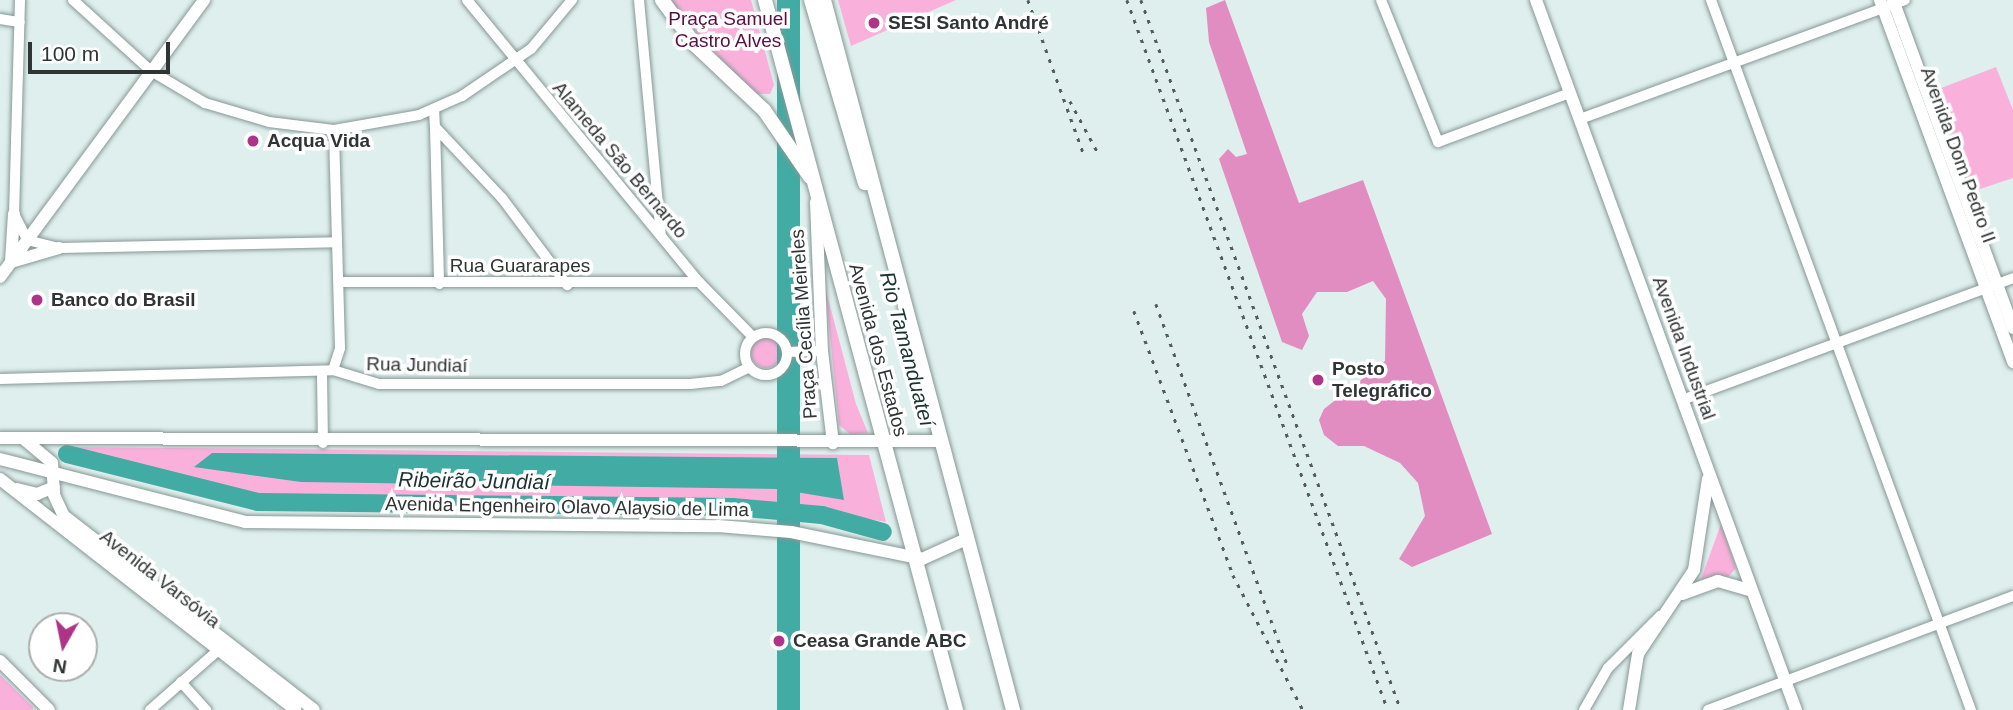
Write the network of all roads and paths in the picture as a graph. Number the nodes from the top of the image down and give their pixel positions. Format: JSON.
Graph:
{"nodes":[{"id":1,"x":20,"y":0,"type":"edge"},
{"id":2,"x":73,"y":0,"type":"edge"},
{"id":3,"x":204,"y":0,"type":"edge"},
{"id":4,"x":467,"y":0,"type":"edge"},
{"id":5,"x":572,"y":0,"type":"edge"},
{"id":6,"x":639,"y":0,"type":"edge"},
{"id":7,"x":662,"y":0,"type":"edge"},
{"id":8,"x":765,"y":0,"type":"edge"},
{"id":9,"x":811,"y":0,"type":"edge"},
{"id":10,"x":824,"y":0,"type":"edge"},
{"id":11,"x":1381,"y":0,"type":"edge"},
{"id":12,"x":1536,"y":0,"type":"edge"},
{"id":13,"x":1711,"y":0,"type":"edge"},
{"id":14,"x":1891,"y":2,"type":"edge"},
{"id":15,"x":0,"y":19,"type":"edge"},
{"id":16,"x":20,"y":22,"type":"junction"},
{"id":17,"x":1734,"y":62,"type":"junction"},
{"id":18,"x":515,"y":63,"type":"junction"},
{"id":19,"x":151,"y":71,"type":"junction"},
{"id":20,"x":1570,"y":93,"type":"junction"},
{"id":21,"x":434,"y":109,"type":"junction"},
{"id":22,"x":1580,"y":119,"type":"junction"},
{"id":23,"x":435,"y":127,"type":"junction"},
{"id":24,"x":334,"y":130,"type":"junction"},
{"id":25,"x":811,"y":178,"type":"junction"},
{"id":26,"x":816,"y":202,"type":"junction"},
{"id":27,"x":14,"y":214,"type":"junction"},
{"id":28,"x":878,"y":214,"type":"junction"},
{"id":29,"x":661,"y":236,"type":"junction"},
{"id":30,"x":27,"y":240,"type":"junction"},
{"id":31,"x":337,"y":242,"type":"junction"},
{"id":32,"x":59,"y":248,"type":"junction"},
{"id":33,"x":11,"y":262,"type":"junction"},
{"id":34,"x":0,"y":276,"type":"edge"},
{"id":35,"x":2013,"y":278,"type":"edge"},
{"id":36,"x":340,"y":282,"type":"junction"},
{"id":37,"x":699,"y":282,"type":"junction"},
{"id":38,"x":439,"y":284,"type":"junction"},
{"id":39,"x":567,"y":285,"type":"junction"},
{"id":40,"x":1991,"y":286,"type":"junction"},
{"id":41,"x":2013,"y":328,"type":"edge"},
{"id":42,"x":753,"y":337,"type":"junction"},
{"id":43,"x":1836,"y":342,"type":"junction"},
{"id":44,"x":821,"y":351,"type":"junction"},
{"id":45,"x":787,"y":352,"type":"junction"},
{"id":46,"x":2013,"y":362,"type":"edge"},
{"id":47,"x":750,"y":368,"type":"junction"},
{"id":48,"x":328,"y":372,"type":"junction"},
{"id":49,"x":0,"y":379,"type":"edge"},
{"id":50,"x":1682,"y":400,"type":"junction"},
{"id":51,"x":2,"y":439,"type":"edge"},
{"id":52,"x":25,"y":440,"type":"junction"},
{"id":53,"x":933,"y":441,"type":"junction"},
{"id":54,"x":889,"y":442,"type":"junction"},
{"id":55,"x":323,"y":443,"type":"junction"},
{"id":56,"x":833,"y":443,"type":"junction"},
{"id":57,"x":0,"y":459,"type":"edge"},
{"id":58,"x":1709,"y":472,"type":"junction"},
{"id":59,"x":54,"y":480,"type":"junction"},
{"id":60,"x":5,"y":483,"type":"edge"},
{"id":61,"x":960,"y":542,"type":"junction"},
{"id":62,"x":921,"y":559,"type":"junction"},
{"id":63,"x":1752,"y":591,"type":"junction"},
{"id":64,"x":2013,"y":596,"type":"edge"},
{"id":65,"x":1678,"y":597,"type":"junction"},
{"id":66,"x":1662,"y":615,"type":"junction"},
{"id":67,"x":1939,"y":624,"type":"junction"},
{"id":68,"x":223,"y":645,"type":"junction"},
{"id":69,"x":0,"y":661,"type":"edge"},
{"id":70,"x":1634,"y":663,"type":"junction"},
{"id":71,"x":1608,"y":668,"type":"junction"},
{"id":72,"x":1785,"y":681,"type":"junction"},
{"id":73,"x":181,"y":682,"type":"junction"},
{"id":74,"x":44,"y":707,"type":"edge"},
{"id":75,"x":149,"y":710,"type":"edge"},
{"id":76,"x":206,"y":710,"type":"edge"},
{"id":77,"x":296,"y":710,"type":"edge"},
{"id":78,"x":314,"y":710,"type":"edge"},
{"id":79,"x":956,"y":710,"type":"edge"},
{"id":80,"x":1013,"y":710,"type":"edge"},
{"id":81,"x":1584,"y":710,"type":"edge"},
{"id":82,"x":1629,"y":710,"type":"edge"},
{"id":83,"x":1708,"y":710,"type":"edge"},
{"id":84,"x":1796,"y":710,"type":"edge"},
{"id":85,"x":1971,"y":710,"type":"edge"}],
"edges":[{"from":1,"to":16,"type":"street"},
{"from":2,"to":19,"type":"street"},
{"from":3,"to":19,"type":"main road"},
{"from":4,"to":18,"type":"street","name":"Alameda São Bernardo"},
{"from":5,"to":18,"type":"street"},
{"from":6,"to":29,"type":"street"},
{"from":7,"to":25,"type":"highway"},
{"from":8,"to":25,"type":"highway","name":"Avenida dos Estados"},
{"from":9,"to":28,"type":"highway","name":"Avenida dos Estados"},
{"from":10,"to":28,"type":"highway","name":"Avenida dos Estados"},
{"from":11,"to":20,"type":"street"},
{"from":12,"to":20,"type":"main road","name":"Avenida Industrial"},
{"from":13,"to":17,"type":"street"},
{"from":14,"to":17,"type":"street"},
{"from":14,"to":40,"type":"main road","name":"Avenida Dom Pedro II"},
{"from":15,"to":16,"type":"street"},
{"from":16,"to":27,"type":"street"},
{"from":17,"to":22,"type":"street"},
{"from":17,"to":43,"type":"street"},
{"from":18,"to":21,"type":"street"},
{"from":18,"to":29,"type":"street","name":"Alameda São Bernardo"},
{"from":19,"to":24,"type":"street"},
{"from":19,"to":30,"type":"main road"},
{"from":20,"to":22,"type":"main road","name":"Avenida Industrial"},
{"from":21,"to":23,"type":"street"},
{"from":21,"to":24,"type":"street"},
{"from":22,"to":50,"type":"main road","name":"Avenida Industrial"},
{"from":23,"to":38,"type":"street"},
{"from":23,"to":39,"type":"street"},
{"from":24,"to":31,"type":"street"},
{"from":25,"to":26,"type":"highway","name":"Avenida dos Estados"},
{"from":26,"to":44,"type":"main road","name":"Praça Cecília Meireles"},
{"from":26,"to":54,"type":"highway","name":"Avenida dos Estados"},
{"from":27,"to":30,"type":"street"},
{"from":27,"to":33,"type":"main road"},
{"from":28,"to":53,"type":"highway","name":"Avenida dos Estados"},
{"from":29,"to":37,"type":"street","name":"Alameda São Bernardo"},
{"from":30,"to":32,"type":"street"},
{"from":30,"to":33,"type":"main road"},
{"from":31,"to":32,"type":"street"},
{"from":31,"to":36,"type":"street"},
{"from":32,"to":33,"type":"main road"},
{"from":33,"to":34,"type":"main road"},
{"from":35,"to":40,"type":"street"},
{"from":36,"to":38,"type":"street","name":"Rua Guararapes"},
{"from":36,"to":48,"type":"street"},
{"from":37,"to":39,"type":"street","name":"Rua Guararapes"},
{"from":37,"to":42,"type":"street","name":"Alameda São Bernardo"},
{"from":38,"to":39,"type":"street","name":"Rua Guararapes"},
{"from":40,"to":41,"type":"main road","name":"Avenida Dom Pedro II"},
{"from":40,"to":43,"type":"street"},
{"from":40,"to":46,"type":"main road","name":"Avenida Dom Pedro II"},
{"from":42,"to":45,"type":"street"},
{"from":42,"to":47,"type":"street"},
{"from":43,"to":50,"type":"street"},
{"from":43,"to":67,"type":"street"},
{"from":44,"to":45,"type":"street"},
{"from":44,"to":56,"type":"main road","name":"Praça Cecília Meireles"},
{"from":45,"to":47,"type":"street"},
{"from":47,"to":48,"type":"street","name":"Rua Jundiaí"},
{"from":48,"to":49,"type":"street","name":"Rua Jundiaí"},
{"from":48,"to":55,"type":"street"},
{"from":50,"to":58,"type":"main road","name":"Avenida Industrial"},
{"from":51,"to":52,"type":"main road"},
{"from":52,"to":55,"type":"main road"},
{"from":52,"to":59,"type":"main road","name":"Avenida Varsóvia"},
{"from":53,"to":54,"type":"main road"},
{"from":53,"to":61,"type":"highway","name":"Avenida dos Estados"},
{"from":54,"to":56,"type":"main road"},
{"from":54,"to":62,"type":"highway","name":"Avenida dos Estados"},
{"from":55,"to":56,"type":"main road"},
{"from":57,"to":59,"type":"main road","name":"Avenida Engenheiro Olavo Alaysio de Lima"},
{"from":58,"to":63,"type":"main road","name":"Avenida Industrial"},
{"from":58,"to":65,"type":"main road"},
{"from":59,"to":60,"type":"main road"},
{"from":59,"to":62,"type":"main road","name":"Avenida Engenheiro Olavo Alaysio de Lima"},
{"from":59,"to":68,"type":"main road","name":"Avenida Varsóvia"},
{"from":60,"to":68,"type":"main road","name":"Avenida Varsóvia"},
{"from":61,"to":62,"type":"main road"},
{"from":61,"to":80,"type":"highway","name":"Avenida dos Estados"},
{"from":62,"to":79,"type":"highway","name":"Avenida dos Estados"},
{"from":63,"to":65,"type":"main road"},
{"from":63,"to":72,"type":"main road","name":"Avenida Industrial"},
{"from":64,"to":67,"type":"street"},
{"from":65,"to":66,"type":"main road"},
{"from":66,"to":70,"type":"main road"},
{"from":66,"to":71,"type":"street"},
{"from":67,"to":72,"type":"street"},
{"from":67,"to":85,"type":"street"},
{"from":68,"to":73,"type":"street"},
{"from":68,"to":77,"type":"main road","name":"Avenida Varsóvia"},
{"from":68,"to":78,"type":"main road","name":"Avenida Varsóvia"},
{"from":69,"to":74,"type":"main road"},
{"from":70,"to":71,"type":"street"},
{"from":70,"to":82,"type":"main road"},
{"from":71,"to":81,"type":"street"},
{"from":72,"to":83,"type":"street"},
{"from":72,"to":84,"type":"main road","name":"Avenida Industrial"},
{"from":73,"to":75,"type":"street"},
{"from":73,"to":76,"type":"street"}]}
